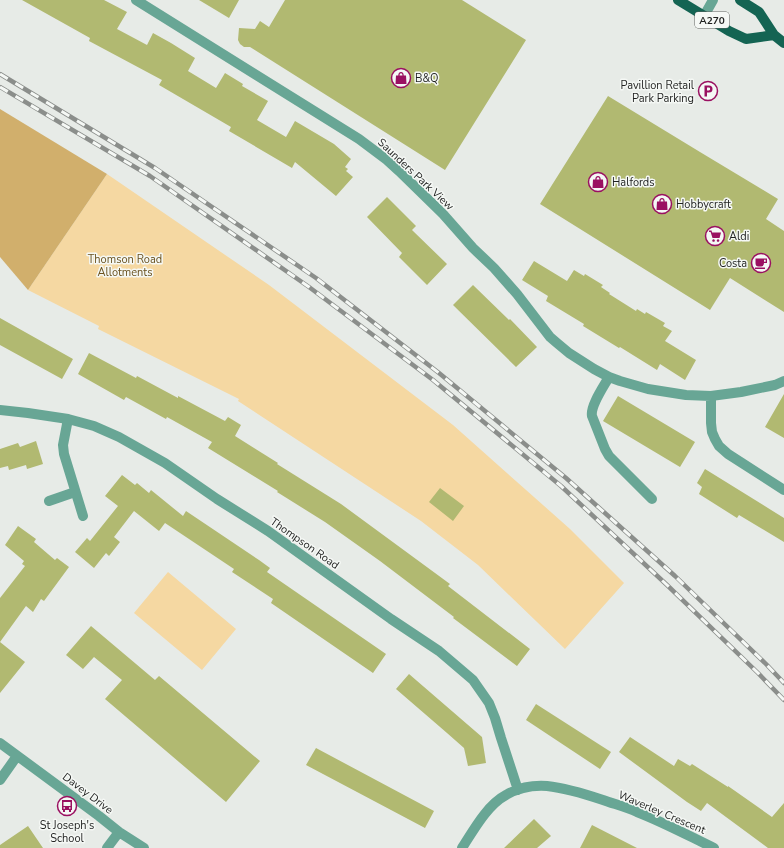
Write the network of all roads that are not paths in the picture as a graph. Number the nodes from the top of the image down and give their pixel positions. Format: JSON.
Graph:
{"nodes":[{"id":1,"x":136,"y":0,"type":"edge"},
{"id":2,"x":678,"y":0,"type":"edge"},
{"id":3,"x":713,"y":0,"type":"edge"},
{"id":4,"x":740,"y":0,"type":"edge"},
{"id":5,"x":704,"y":16,"type":"junction"},
{"id":6,"x":774,"y":35,"type":"junction"},
{"id":7,"x":784,"y":43,"type":"edge"},
{"id":8,"x":609,"y":377,"type":"junction"},
{"id":9,"x":784,"y":381,"type":"edge"},
{"id":10,"x":711,"y":396,"type":"junction"},
{"id":11,"x":0,"y":410,"type":"edge"},
{"id":12,"x":68,"y":419,"type":"junction"},
{"id":13,"x":784,"y":490,"type":"edge"},
{"id":14,"x":75,"y":492,"type":"junction"},
{"id":15,"x":652,"y":499,"type":"dead end"},
{"id":16,"x":49,"y":501,"type":"dead end"},
{"id":17,"x":84,"y":516,"type":"dead end"},
{"id":18,"x":0,"y":743,"type":"edge"},
{"id":19,"x":17,"y":756,"type":"junction"},
{"id":20,"x":0,"y":780,"type":"edge"},
{"id":21,"x":518,"y":790,"type":"junction"},
{"id":22,"x":119,"y":832,"type":"junction"},
{"id":23,"x":107,"y":848,"type":"edge"},
{"id":24,"x":144,"y":848,"type":"edge"},
{"id":25,"x":462,"y":848,"type":"edge"},
{"id":26,"x":714,"y":848,"type":"edge"}],
"edges":[{"from":1,"to":8,"type":"street","name":"Saunders Park View"},
{"from":2,"to":5,"type":"main road","number":"A270"},
{"from":3,"to":5,"type":"street"},
{"from":4,"to":6,"type":"main road","number":"A270"},
{"from":5,"to":6,"type":"main road","number":"A270"},
{"from":6,"to":7,"type":"main road","number":"A270"},
{"from":8,"to":10,"type":"street","name":"Saunders Park View"},
{"from":8,"to":15,"type":"street"},
{"from":9,"to":10,"type":"street","name":"Saunders Park View"},
{"from":10,"to":13,"type":"street"},
{"from":11,"to":12,"type":"street","name":"Thompson Road"},
{"from":12,"to":14,"type":"street"},
{"from":12,"to":21,"type":"street","name":"Thompson Road"},
{"from":14,"to":16,"type":"street"},
{"from":14,"to":17,"type":"street"},
{"from":18,"to":19,"type":"street","name":"Davey Drive"},
{"from":19,"to":20,"type":"street"},
{"from":19,"to":22,"type":"street","name":"Davey Drive"},
{"from":21,"to":25,"type":"street","name":"Waverley Crescent"},
{"from":21,"to":26,"type":"street","name":"Waverley Crescent"},
{"from":22,"to":23,"type":"street"},
{"from":22,"to":24,"type":"street","name":"Davey Drive"}]}
